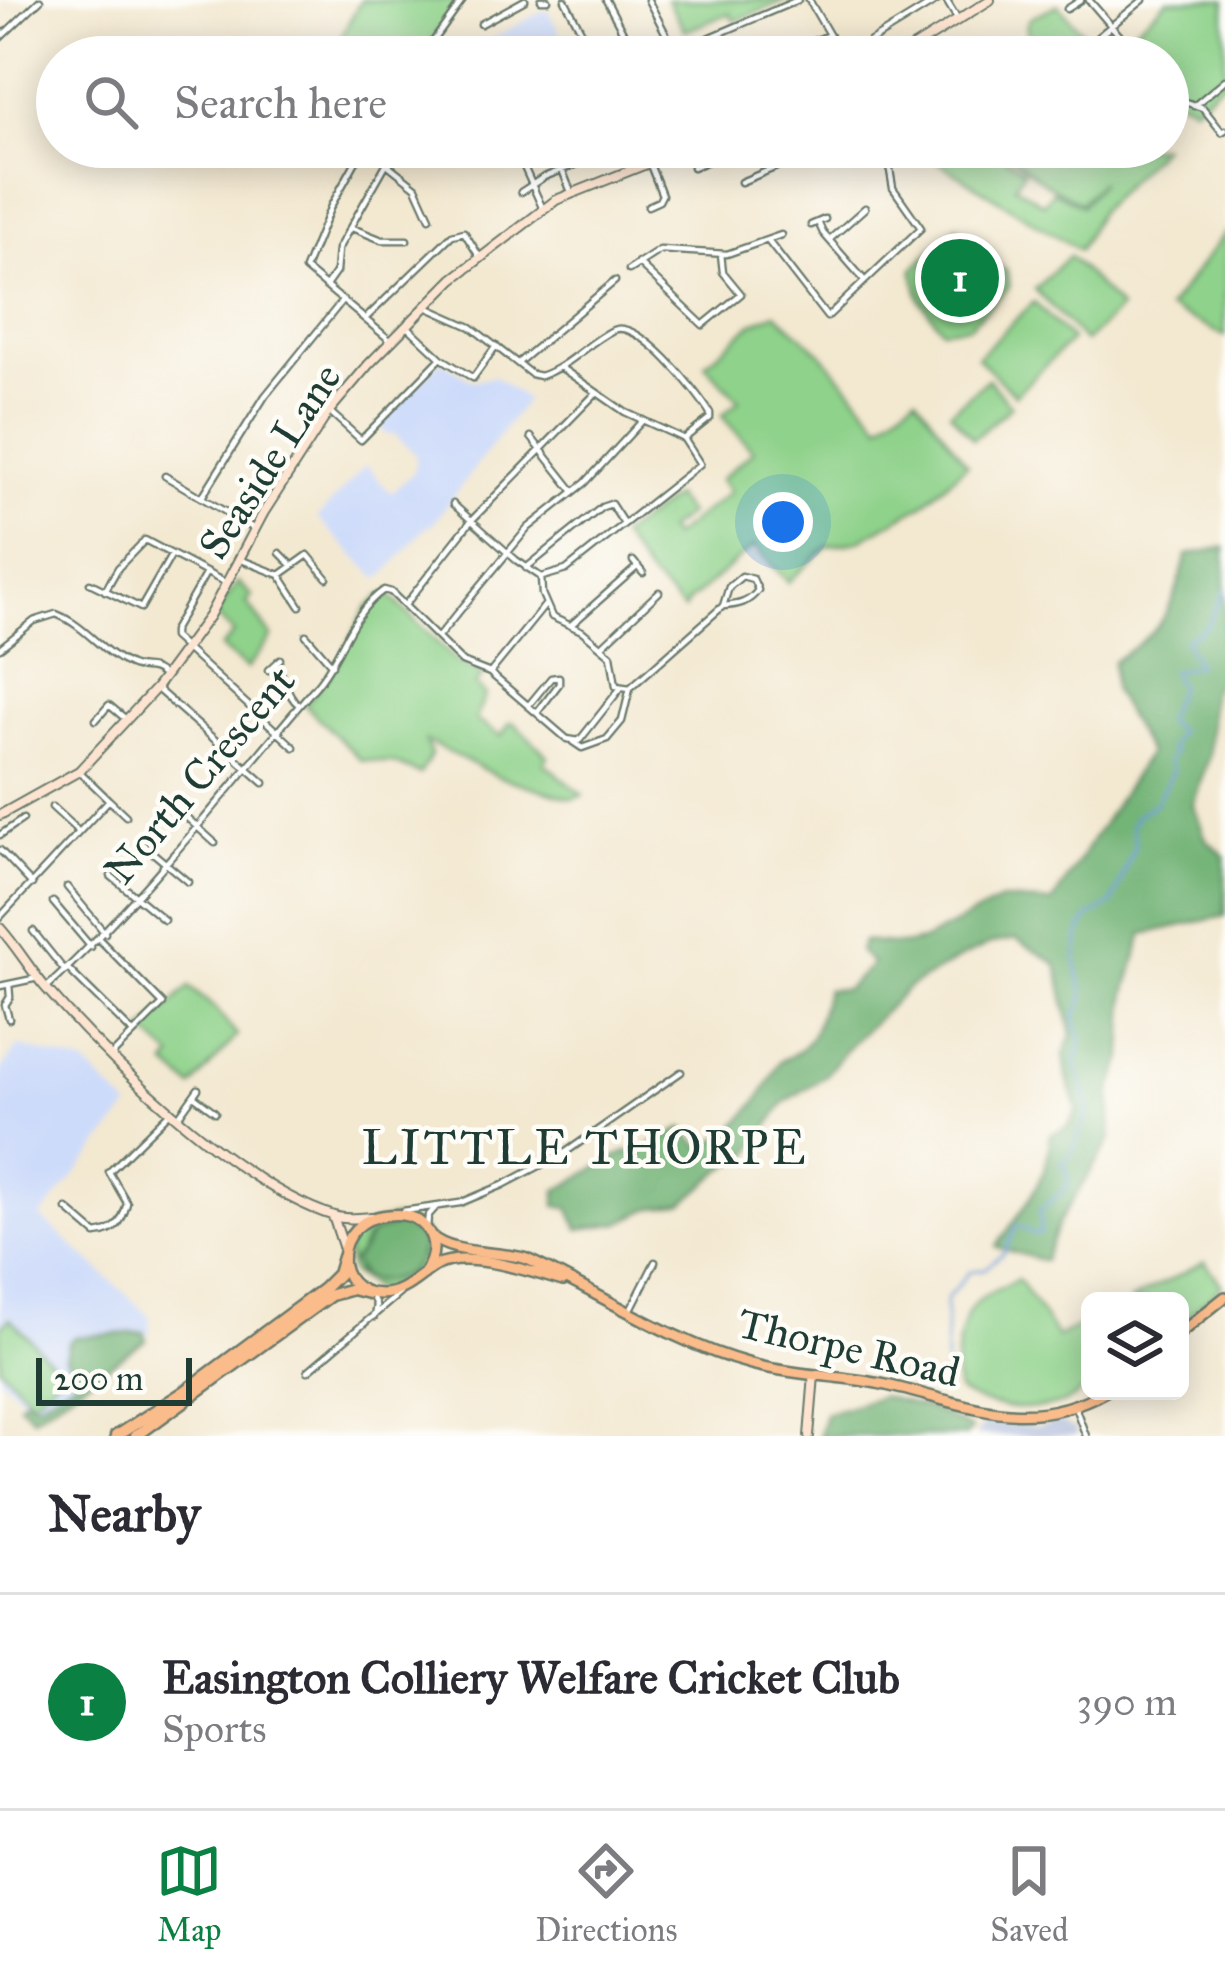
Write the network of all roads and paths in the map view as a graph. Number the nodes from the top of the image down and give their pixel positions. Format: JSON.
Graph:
{"nodes":[{"id":1,"x":40,"y":0,"type":"edge"},
{"id":2,"x":464,"y":0,"type":"edge"},
{"id":3,"x":525,"y":0,"type":"edge"},
{"id":4,"x":565,"y":0,"type":"edge"},
{"id":5,"x":606,"y":0,"type":"edge"},
{"id":6,"x":647,"y":0,"type":"edge"},
{"id":7,"x":798,"y":0,"type":"edge"},
{"id":8,"x":809,"y":0,"type":"edge"},
{"id":9,"x":942,"y":0,"type":"edge"},
{"id":10,"x":990,"y":0,"type":"edge"},
{"id":11,"x":1085,"y":0,"type":"edge"},
{"id":12,"x":1142,"y":0,"type":"edge"},
{"id":13,"x":1066,"y":9,"type":"dead end"},
{"id":14,"x":958,"y":20,"type":"junction"},
{"id":15,"x":482,"y":24,"type":"dead end"},
{"id":16,"x":1112,"y":27,"type":"junction"},
{"id":17,"x":829,"y":35,"type":"edge"},
{"id":18,"x":437,"y":36,"type":"edge"},
{"id":19,"x":584,"y":36,"type":"edge"},
{"id":20,"x":625,"y":36,"type":"edge"},
{"id":21,"x":667,"y":36,"type":"edge"},
{"id":22,"x":719,"y":36,"type":"edge"},
{"id":23,"x":880,"y":36,"type":"edge"},
{"id":24,"x":932,"y":36,"type":"edge"},
{"id":25,"x":1100,"y":36,"type":"edge"},
{"id":26,"x":1120,"y":36,"type":"edge"},
{"id":27,"x":0,"y":38,"type":"edge"},
{"id":28,"x":1225,"y":80,"type":"edge"},
{"id":29,"x":1189,"y":104,"type":"edge"},
{"id":30,"x":1195,"y":106,"type":"junction"},
{"id":31,"x":1225,"y":130,"type":"edge"},
{"id":32,"x":352,"y":168,"type":"edge"},
{"id":33,"x":384,"y":168,"type":"edge"},
{"id":34,"x":392,"y":168,"type":"edge"},
{"id":35,"x":523,"y":168,"type":"edge"},
{"id":36,"x":567,"y":168,"type":"edge"},
{"id":37,"x":633,"y":168,"type":"edge"},
{"id":38,"x":652,"y":168,"type":"edge"},
{"id":39,"x":774,"y":168,"type":"edge"},
{"id":40,"x":890,"y":168,"type":"edge"},
{"id":41,"x":562,"y":170,"type":"junction"},
{"id":42,"x":741,"y":182,"type":"dead end"},
{"id":43,"x":529,"y":185,"type":"junction"},
{"id":44,"x":521,"y":192,"type":"dead end"},
{"id":45,"x":571,"y":192,"type":"junction"},
{"id":46,"x":856,"y":202,"type":"dead end"},
{"id":47,"x":648,"y":206,"type":"dead end"},
{"id":48,"x":543,"y":208,"type":"junction"},
{"id":49,"x":430,"y":218,"type":"dead end"},
{"id":50,"x":818,"y":222,"type":"dead end"},
{"id":51,"x":352,"y":228,"type":"junction"},
{"id":52,"x":781,"y":235,"type":"dead end"},
{"id":53,"x":407,"y":240,"type":"dead end"},
{"id":54,"x":768,"y":241,"type":"junction"},
{"id":55,"x":829,"y":241,"type":"junction"},
{"id":56,"x":721,"y":254,"type":"junction"},
{"id":57,"x":479,"y":256,"type":"junction"},
{"id":58,"x":638,"y":263,"type":"junction"},
{"id":59,"x":629,"y":270,"type":"dead end"},
{"id":60,"x":615,"y":281,"type":"dead end"},
{"id":61,"x":865,"y":281,"type":"junction"},
{"id":62,"x":326,"y":286,"type":"junction"},
{"id":63,"x":343,"y":300,"type":"junction"},
{"id":64,"x":425,"y":307,"type":"junction"},
{"id":65,"x":365,"y":319,"type":"junction"},
{"id":66,"x":406,"y":326,"type":"junction"},
{"id":67,"x":391,"y":341,"type":"junction"},
{"id":68,"x":496,"y":346,"type":"junction"},
{"id":69,"x":441,"y":358,"type":"junction"},
{"id":70,"x":518,"y":363,"type":"junction"},
{"id":71,"x":560,"y":367,"type":"junction"},
{"id":72,"x":596,"y":393,"type":"junction"},
{"id":73,"x":329,"y":411,"type":"junction"},
{"id":74,"x":643,"y":420,"type":"junction"},
{"id":75,"x":531,"y":437,"type":"dead end"},
{"id":76,"x":684,"y":440,"type":"junction"},
{"id":77,"x":541,"y":446,"type":"junction"},
{"id":78,"x":165,"y":476,"type":"dead end"},
{"id":79,"x":573,"y":491,"type":"junction"},
{"id":80,"x":202,"y":497,"type":"junction"},
{"id":81,"x":453,"y":504,"type":"dead end"},
{"id":82,"x":471,"y":521,"type":"junction"},
{"id":83,"x":625,"y":526,"type":"junction"},
{"id":84,"x":255,"y":529,"type":"junction"},
{"id":85,"x":280,"y":553,"type":"dead end"},
{"id":86,"x":508,"y":553,"type":"junction"},
{"id":87,"x":172,"y":554,"type":"junction"},
{"id":88,"x":239,"y":559,"type":"junction"},
{"id":89,"x":293,"y":567,"type":"junction"},
{"id":90,"x":638,"y":567,"type":"dead end"},
{"id":91,"x":526,"y":568,"type":"junction"},
{"id":92,"x":206,"y":573,"type":"junction"},
{"id":93,"x":280,"y":574,"type":"junction"},
{"id":94,"x":541,"y":577,"type":"junction"},
{"id":95,"x":314,"y":578,"type":"dead end"},
{"id":96,"x":90,"y":583,"type":"dead end"},
{"id":97,"x":226,"y":584,"type":"junction"},
{"id":98,"x":105,"y":591,"type":"junction"},
{"id":99,"x":653,"y":594,"type":"dead end"},
{"id":100,"x":302,"y":595,"type":"dead end"},
{"id":101,"x":546,"y":604,"type":"junction"},
{"id":102,"x":405,"y":605,"type":"junction"},
{"id":103,"x":723,"y":606,"type":"junction"},
{"id":104,"x":571,"y":625,"type":"junction"},
{"id":105,"x":306,"y":635,"type":"dead end"},
{"id":106,"x":438,"y":637,"type":"junction"},
{"id":107,"x":602,"y":646,"type":"junction"},
{"id":108,"x":0,"y":648,"type":"edge"},
{"id":109,"x":186,"y":651,"type":"junction"},
{"id":110,"x":332,"y":665,"type":"junction"},
{"id":111,"x":268,"y":670,"type":"dead end"},
{"id":112,"x":490,"y":673,"type":"junction"},
{"id":113,"x":165,"y":677,"type":"junction"},
{"id":114,"x":156,"y":688,"type":"junction"},
{"id":115,"x":630,"y":688,"type":"junction"},
{"id":116,"x":620,"y":689,"type":"junction"},
{"id":117,"x":299,"y":704,"type":"junction"},
{"id":118,"x":528,"y":706,"type":"junction"},
{"id":119,"x":536,"y":713,"type":"junction"},
{"id":120,"x":96,"y":720,"type":"dead end"},
{"id":121,"x":128,"y":721,"type":"junction"},
{"id":122,"x":274,"y":731,"type":"junction"},
{"id":123,"x":573,"y":742,"type":"junction"},
{"id":124,"x":294,"y":748,"type":"dead end"},
{"id":125,"x":244,"y":768,"type":"junction"},
{"id":126,"x":80,"y":771,"type":"junction"},
{"id":127,"x":264,"y":783,"type":"dead end"},
{"id":128,"x":109,"y":800,"type":"junction"},
{"id":129,"x":52,"y":807,"type":"dead end"},
{"id":130,"x":175,"y":807,"type":"dead end"},
{"id":131,"x":0,"y":815,"type":"edge"},
{"id":132,"x":126,"y":816,"type":"dead end"},
{"id":133,"x":23,"y":819,"type":"dead end"},
{"id":134,"x":196,"y":826,"type":"junction"},
{"id":135,"x":79,"y":832,"type":"junction"},
{"id":136,"x":0,"y":835,"type":"edge"},
{"id":137,"x":140,"y":842,"type":"dead end"},
{"id":138,"x":215,"y":843,"type":"dead end"},
{"id":139,"x":0,"y":850,"type":"edge"},
{"id":140,"x":166,"y":862,"type":"junction"},
{"id":141,"x":111,"y":876,"type":"dead end"},
{"id":142,"x":188,"y":882,"type":"dead end"},
{"id":143,"x":32,"y":884,"type":"junction"},
{"id":144,"x":67,"y":886,"type":"dead end"},
{"id":145,"x":136,"y":897,"type":"junction"},
{"id":146,"x":53,"y":902,"type":"dead end"},
{"id":147,"x":0,"y":917,"type":"edge"},
{"id":148,"x":164,"y":920,"type":"dead end"},
{"id":149,"x":0,"y":928,"type":"edge"},
{"id":150,"x":33,"y":931,"type":"dead end"},
{"id":151,"x":106,"y":933,"type":"junction"},
{"id":152,"x":100,"y":940,"type":"junction"},
{"id":153,"x":91,"y":947,"type":"junction"},
{"id":154,"x":66,"y":970,"type":"junction"},
{"id":155,"x":38,"y":978,"type":"junction"},
{"id":156,"x":9,"y":984,"type":"junction"},
{"id":157,"x":0,"y":986,"type":"edge"},
{"id":158,"x":46,"y":988,"type":"junction"},
{"id":159,"x":9,"y":1019,"type":"dead end"},
{"id":160,"x":133,"y":1034,"type":"junction"},
{"id":161,"x":111,"y":1056,"type":"junction"},
{"id":162,"x":681,"y":1072,"type":"dead end"},
{"id":163,"x":199,"y":1088,"type":"dead end"},
{"id":164,"x":193,"y":1096,"type":"junction"},
{"id":165,"x":214,"y":1112,"type":"dead end"},
{"id":166,"x":174,"y":1114,"type":"junction"},
{"id":167,"x":436,"y":1207,"type":"junction"},
{"id":168,"x":68,"y":1209,"type":"dead end"},
{"id":169,"x":392,"y":1214,"type":"junction"},
{"id":170,"x":333,"y":1216,"type":"junction"},
{"id":171,"x":371,"y":1217,"type":"junction"},
{"id":172,"x":429,"y":1233,"type":"junction"},
{"id":173,"x":343,"y":1251,"type":"junction"},
{"id":174,"x":656,"y":1262,"type":"dead end"},
{"id":175,"x":424,"y":1274,"type":"junction"},
{"id":176,"x":405,"y":1287,"type":"junction"},
{"id":177,"x":586,"y":1288,"type":"junction"},
{"id":178,"x":369,"y":1293,"type":"junction"},
{"id":179,"x":1225,"y":1297,"type":"edge"},
{"id":180,"x":630,"y":1311,"type":"junction"},
{"id":181,"x":374,"y":1317,"type":"junction"},
{"id":182,"x":1189,"y":1326,"type":"edge"},
{"id":183,"x":308,"y":1371,"type":"dead end"},
{"id":184,"x":814,"y":1376,"type":"junction"},
{"id":185,"x":1089,"y":1400,"type":"edge"},
{"id":186,"x":1075,"y":1407,"type":"junction"},
{"id":187,"x":116,"y":1436,"type":"edge"},
{"id":188,"x":136,"y":1436,"type":"edge"},
{"id":189,"x":809,"y":1436,"type":"edge"},
{"id":190,"x":1086,"y":1436,"type":"edge"}],
"edges":[{"from":1,"to":27,"type":"street"},
{"from":2,"to":18,"type":"street"},
{"from":3,"to":15,"type":"street"},
{"from":4,"to":19,"type":"street"},
{"from":5,"to":20,"type":"street"},
{"from":6,"to":21,"type":"street"},
{"from":7,"to":22,"type":"street"},
{"from":8,"to":17,"type":"street"},
{"from":9,"to":14,"type":"street"},
{"from":9,"to":23,"type":"street"},
{"from":10,"to":14,"type":"main road"},
{"from":11,"to":13,"type":"street"},
{"from":11,"to":16,"type":"street"},
{"from":12,"to":16,"type":"street"},
{"from":14,"to":24,"type":"main road"},
{"from":16,"to":25,"type":"street"},
{"from":16,"to":26,"type":"street"},
{"from":28,"to":30,"type":"street"},
{"from":29,"to":30,"type":"street"},
{"from":30,"to":31,"type":"street"},
{"from":32,"to":62,"type":"street"},
{"from":33,"to":51,"type":"street"},
{"from":34,"to":49,"type":"street"},
{"from":35,"to":43,"type":"street"},
{"from":36,"to":41,"type":"street"},
{"from":37,"to":45,"type":"main road","name":"Seaside Lane"},
{"from":38,"to":47,"type":"street"},
{"from":39,"to":42,"type":"street"},
{"from":40,"to":61,"type":"street"},
{"from":41,"to":43,"type":"street"},
{"from":41,"to":45,"type":"street"},
{"from":43,"to":44,"type":"street"},
{"from":43,"to":48,"type":"street"},
{"from":45,"to":48,"type":"main road","name":"Seaside Lane"},
{"from":46,"to":55,"type":"street"},
{"from":48,"to":57,"type":"main road","name":"Seaside Lane"},
{"from":50,"to":55,"type":"street"},
{"from":51,"to":53,"type":"street"},
{"from":51,"to":62,"type":"street"},
{"from":52,"to":54,"type":"street"},
{"from":54,"to":56,"type":"street"},
{"from":54,"to":61,"type":"street"},
{"from":55,"to":61,"type":"street"},
{"from":56,"to":58,"type":"street"},
{"from":56,"to":58,"type":"street"},
{"from":57,"to":64,"type":"main road","name":"Seaside Lane"},
{"from":57,"to":65,"type":"street"},
{"from":58,"to":59,"type":"street"},
{"from":60,"to":70,"type":"street"},
{"from":62,"to":63,"type":"street"},
{"from":63,"to":65,"type":"street"},
{"from":63,"to":80,"type":"street"},
{"from":64,"to":66,"type":"main road","name":"Seaside Lane"},
{"from":64,"to":68,"type":"street"},
{"from":65,"to":67,"type":"street"},
{"from":66,"to":67,"type":"main road","name":"Seaside Lane"},
{"from":66,"to":69,"type":"street"},
{"from":67,"to":73,"type":"main road","name":"Seaside Lane"},
{"from":68,"to":69,"type":"street"},
{"from":68,"to":70,"type":"street"},
{"from":69,"to":73,"type":"street"},
{"from":70,"to":71,"type":"street"},
{"from":71,"to":72,"type":"street"},
{"from":71,"to":76,"type":"street"},
{"from":72,"to":74,"type":"street"},
{"from":72,"to":77,"type":"street"},
{"from":73,"to":84,"type":"main road","name":"Seaside Lane"},
{"from":74,"to":76,"type":"street"},
{"from":74,"to":79,"type":"street"},
{"from":75,"to":77,"type":"street"},
{"from":76,"to":83,"type":"street"},
{"from":77,"to":79,"type":"street"},
{"from":77,"to":82,"type":"street"},
{"from":78,"to":80,"type":"street"},
{"from":79,"to":86,"type":"street"},
{"from":80,"to":84,"type":"street"},
{"from":81,"to":82,"type":"street"},
{"from":82,"to":86,"type":"street"},
{"from":82,"to":102,"type":"street"},
{"from":83,"to":91,"type":"street"},
{"from":83,"to":94,"type":"street"},
{"from":84,"to":88,"type":"main road","name":"Seaside Lane"},
{"from":85,"to":89,"type":"street"},
{"from":86,"to":91,"type":"street"},
{"from":86,"to":106,"type":"street"},
{"from":87,"to":92,"type":"street"},
{"from":87,"to":98,"type":"street"},
{"from":87,"to":98,"type":"street"},
{"from":88,"to":93,"type":"street"},
{"from":88,"to":97,"type":"main road","name":"Seaside Lane"},
{"from":89,"to":93,"type":"street"},
{"from":89,"to":95,"type":"street"},
{"from":90,"to":104,"type":"street"},
{"from":91,"to":94,"type":"street"},
{"from":92,"to":97,"type":"street"},
{"from":92,"to":109,"type":"street"},
{"from":93,"to":100,"type":"street"},
{"from":94,"to":101,"type":"street"},
{"from":96,"to":98,"type":"street"},
{"from":97,"to":109,"type":"main road","name":"Seaside Lane"},
{"from":99,"to":107,"type":"street"},
{"from":101,"to":104,"type":"street"},
{"from":101,"to":112,"type":"street"},
{"from":102,"to":106,"type":"street"},
{"from":102,"to":110,"type":"street","name":"North Crescent"},
{"from":103,"to":103,"type":"street"},
{"from":103,"to":115,"type":"street"},
{"from":104,"to":107,"type":"street"},
{"from":105,"to":110,"type":"street"},
{"from":106,"to":112,"type":"street"},
{"from":107,"to":116,"type":"street"},
{"from":108,"to":113,"type":"street"},
{"from":109,"to":113,"type":"main road","name":"Seaside Lane"},
{"from":109,"to":122,"type":"street"},
{"from":110,"to":117,"type":"street","name":"North Crescent"},
{"from":111,"to":117,"type":"street"},
{"from":112,"to":118,"type":"street"},
{"from":113,"to":114,"type":"main road","name":"Seaside Lane"},
{"from":114,"to":121,"type":"main road","name":"Seaside Lane"},
{"from":114,"to":125,"type":"street"},
{"from":115,"to":116,"type":"street"},
{"from":115,"to":123,"type":"street"},
{"from":116,"to":123,"type":"street"},
{"from":117,"to":122,"type":"street","name":"North Crescent"},
{"from":118,"to":119,"type":"street"},
{"from":118,"to":119,"type":"street"},
{"from":119,"to":123,"type":"street"},
{"from":120,"to":121,"type":"street"},
{"from":121,"to":126,"type":"main road","name":"Seaside Lane"},
{"from":122,"to":124,"type":"street"},
{"from":122,"to":125,"type":"street","name":"North Crescent"},
{"from":125,"to":127,"type":"street"},
{"from":125,"to":134,"type":"street","name":"North Crescent"},
{"from":126,"to":128,"type":"street"},
{"from":126,"to":131,"type":"main road","name":"Seaside Lane"},
{"from":128,"to":132,"type":"street"},
{"from":128,"to":135,"type":"street"},
{"from":129,"to":135,"type":"street"},
{"from":130,"to":134,"type":"street"},
{"from":133,"to":136,"type":"street"},
{"from":134,"to":138,"type":"street"},
{"from":134,"to":140,"type":"street","name":"North Crescent"},
{"from":135,"to":143,"type":"street"},
{"from":137,"to":140,"type":"street"},
{"from":139,"to":143,"type":"street"},
{"from":140,"to":142,"type":"street"},
{"from":140,"to":145,"type":"street","name":"North Crescent"},
{"from":141,"to":145,"type":"street"},
{"from":143,"to":147,"type":"street"},
{"from":144,"to":151,"type":"street"},
{"from":145,"to":148,"type":"street"},
{"from":145,"to":151,"type":"street","name":"North Crescent"},
{"from":146,"to":153,"type":"street"},
{"from":149,"to":155,"type":"main road"},
{"from":150,"to":154,"type":"street"},
{"from":151,"to":152,"type":"street","name":"North Crescent"},
{"from":152,"to":153,"type":"street","name":"North Crescent"},
{"from":152,"to":160,"type":"street"},
{"from":153,"to":154,"type":"street","name":"North Crescent"},
{"from":154,"to":158,"type":"street","name":"North Crescent"},
{"from":154,"to":160,"type":"street"},
{"from":155,"to":156,"type":"street"},
{"from":155,"to":158,"type":"main road"},
{"from":156,"to":157,"type":"street"},
{"from":156,"to":159,"type":"street"},
{"from":158,"to":161,"type":"main road"},
{"from":160,"to":161,"type":"street"},
{"from":161,"to":166,"type":"main road"},
{"from":162,"to":167,"type":"street"},
{"from":163,"to":164,"type":"street"},
{"from":164,"to":165,"type":"street"},
{"from":164,"to":166,"type":"street"},
{"from":166,"to":168,"type":"street"},
{"from":166,"to":170,"type":"main road"},
{"from":167,"to":169,"type":"street"},
{"from":167,"to":172,"type":"street"},
{"from":169,"to":171,"type":"main road"},
{"from":169,"to":172,"type":"main road"},
{"from":170,"to":171,"type":"main road"},
{"from":170,"to":173,"type":"main road"},
{"from":171,"to":173,"type":"main road"},
{"from":172,"to":175,"type":"main road"},
{"from":172,"to":177,"type":"main road","name":"Thorpe Road"},
{"from":173,"to":178,"type":"main road"},
{"from":173,"to":187,"type":"highway"},
{"from":174,"to":180,"type":"street"},
{"from":175,"to":176,"type":"main road"},
{"from":175,"to":177,"type":"main road","name":"Thorpe Road"},
{"from":176,"to":178,"type":"main road"},
{"from":176,"to":181,"type":"street"},
{"from":177,"to":180,"type":"main road","name":"Thorpe Road"},
{"from":178,"to":181,"type":"street"},
{"from":178,"to":188,"type":"highway"},
{"from":179,"to":182,"type":"main road"},
{"from":180,"to":184,"type":"main road","name":"Thorpe Road"},
{"from":181,"to":183,"type":"street"},
{"from":184,"to":186,"type":"main road","name":"Thorpe Road"},
{"from":184,"to":189,"type":"main road"},
{"from":185,"to":186,"type":"main road","name":"Thorpe Road"},
{"from":186,"to":190,"type":"street"}]}
